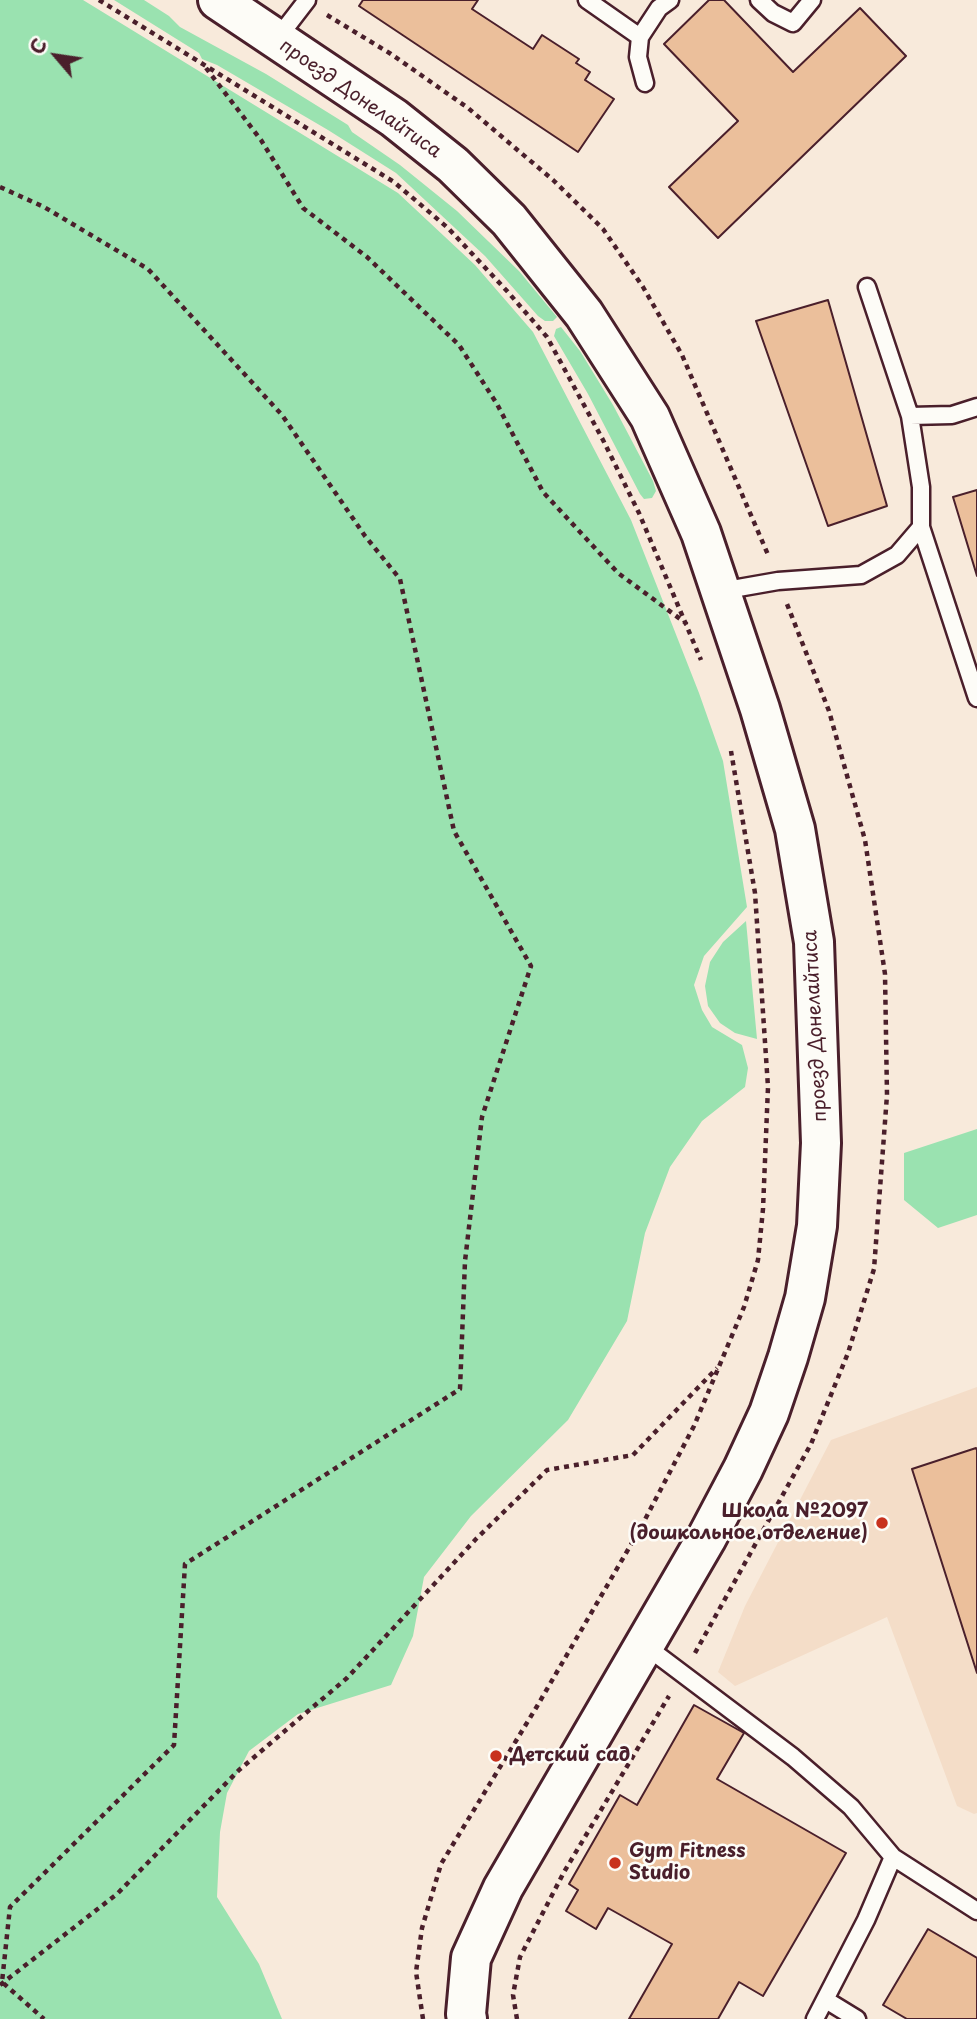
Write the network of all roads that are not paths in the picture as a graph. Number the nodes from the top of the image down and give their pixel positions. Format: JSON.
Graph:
{"nodes":[{"id":1,"x":218,"y":0,"type":"edge"},
{"id":2,"x":586,"y":0,"type":"edge"},
{"id":3,"x":670,"y":0,"type":"edge"},
{"id":4,"x":759,"y":0,"type":"edge"},
{"id":5,"x":812,"y":0,"type":"edge"},
{"id":6,"x":306,"y":1,"type":"edge"},
{"id":7,"x":640,"y":37,"type":"junction"},
{"id":8,"x":277,"y":40,"type":"junction"},
{"id":9,"x":645,"y":83,"type":"dead end"},
{"id":10,"x":867,"y":288,"type":"dead end"},
{"id":11,"x":977,"y":407,"type":"edge"},
{"id":12,"x":910,"y":416,"type":"junction"},
{"id":13,"x":921,"y":527,"type":"junction"},
{"id":14,"x":721,"y":591,"type":"junction"},
{"id":15,"x":977,"y":698,"type":"edge"},
{"id":16,"x":643,"y":1644,"type":"junction"},
{"id":17,"x":893,"y":1857,"type":"junction"},
{"id":18,"x":977,"y":1911,"type":"edge"},
{"id":19,"x":826,"y":2000,"type":"junction"},
{"id":20,"x":467,"y":2019,"type":"edge"},
{"id":21,"x":815,"y":2019,"type":"edge"},
{"id":22,"x":857,"y":2019,"type":"edge"}],
"edges":[{"from":1,"to":8,"type":"street","name":"проезд Донелайтиса"},
{"from":2,"to":7,"type":"lane"},
{"from":3,"to":7,"type":"lane"},
{"from":4,"to":5,"type":"lane"},
{"from":6,"to":8,"type":"lane"},
{"from":7,"to":9,"type":"lane"},
{"from":8,"to":14,"type":"street","name":"проезд Донелайтиса"},
{"from":10,"to":12,"type":"lane"},
{"from":11,"to":12,"type":"lane"},
{"from":12,"to":13,"type":"lane"},
{"from":13,"to":14,"type":"lane"},
{"from":13,"to":15,"type":"lane"},
{"from":14,"to":16,"type":"street","name":"проезд Донелайтиса"},
{"from":16,"to":17,"type":"lane"},
{"from":16,"to":20,"type":"street","name":"проезд Донелайтиса"},
{"from":17,"to":18,"type":"lane"},
{"from":17,"to":19,"type":"lane"},
{"from":19,"to":21,"type":"lane"},
{"from":19,"to":22,"type":"lane"}]}
